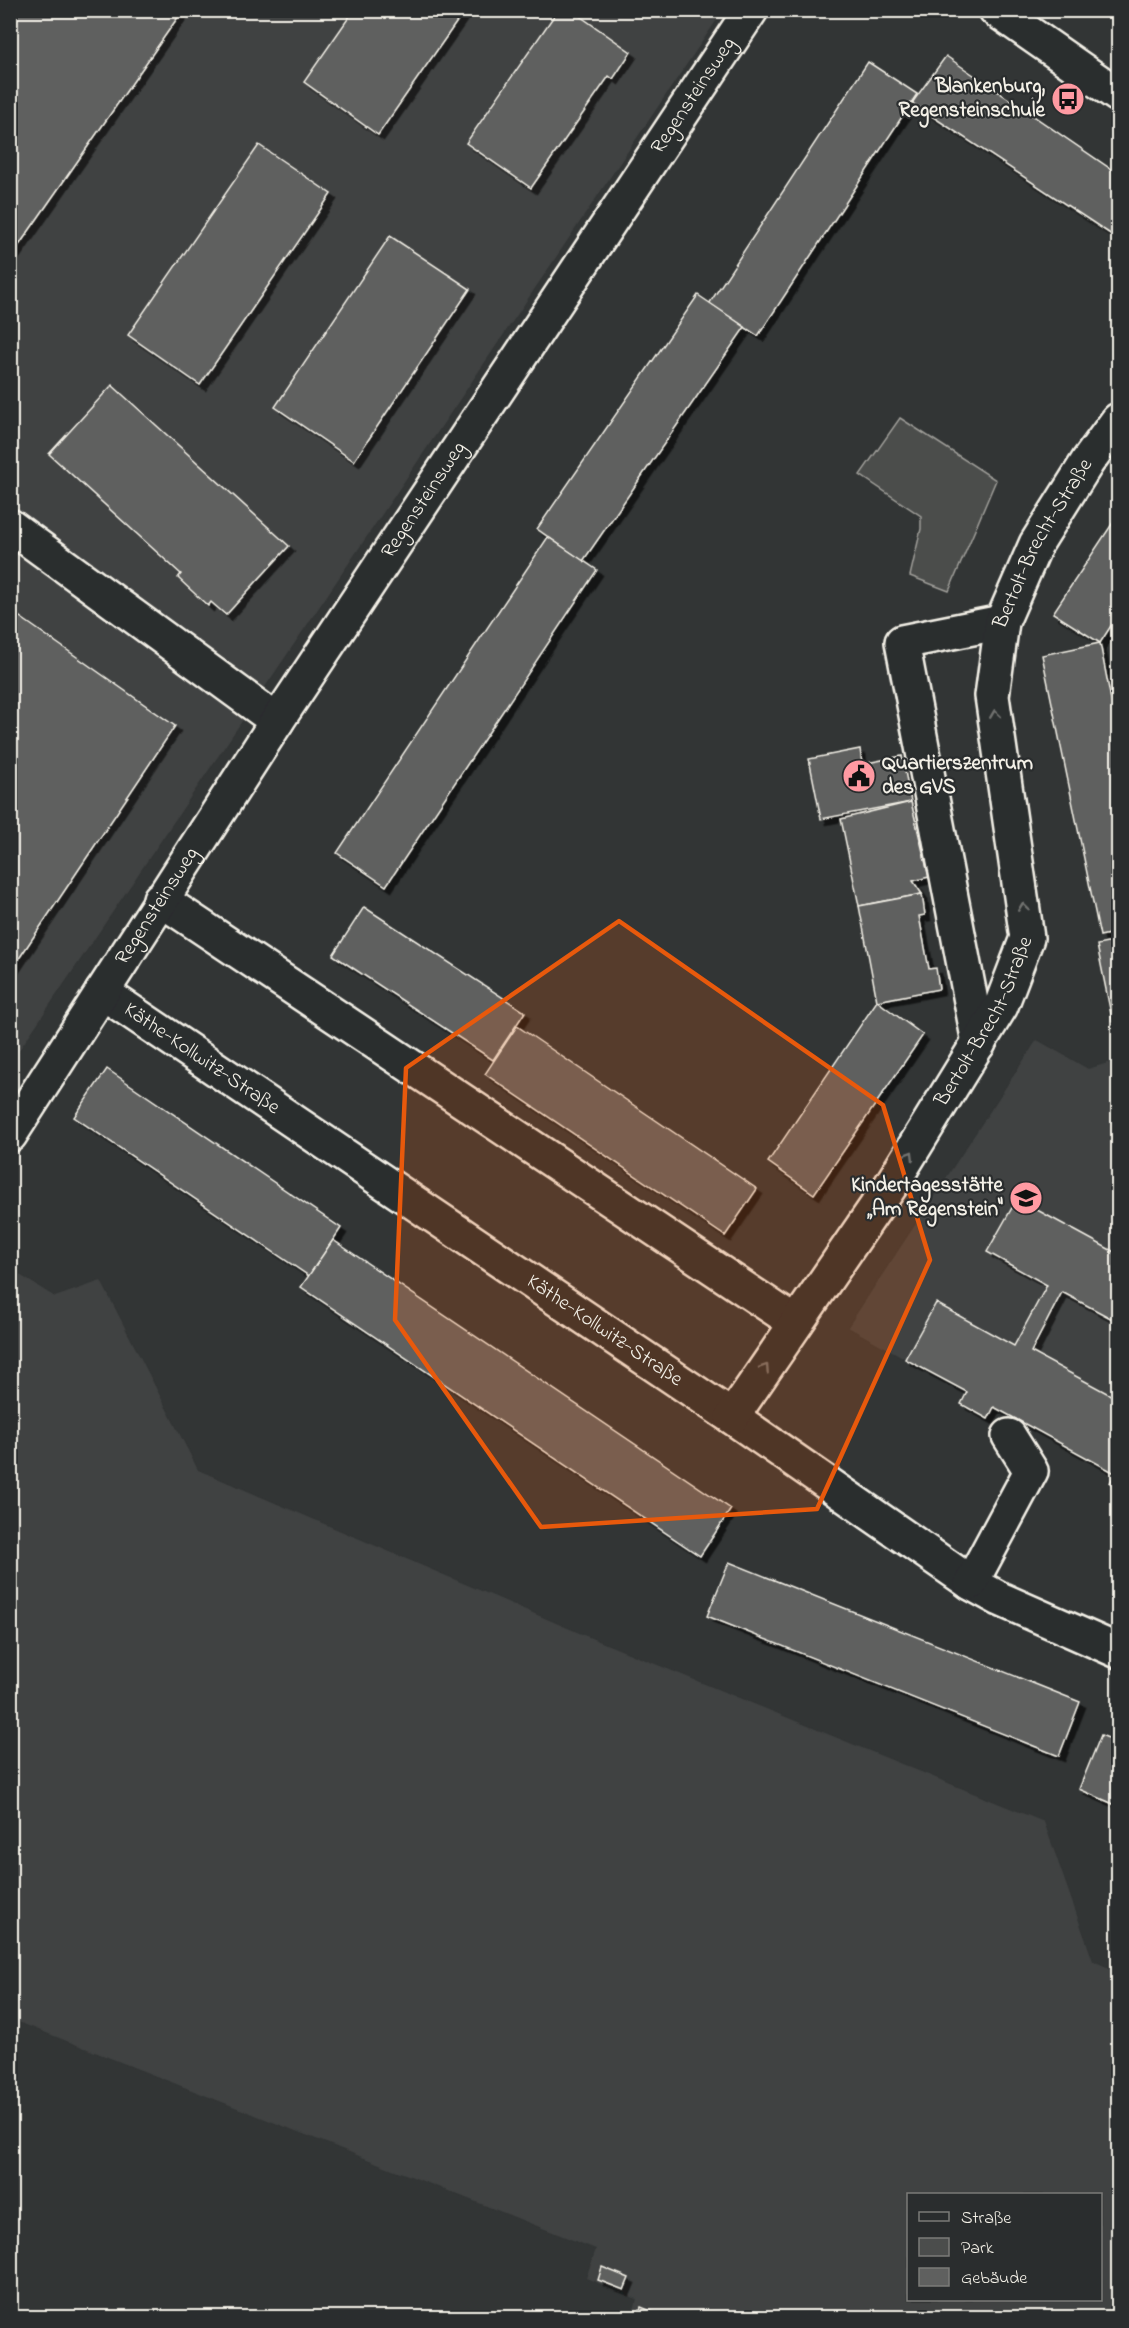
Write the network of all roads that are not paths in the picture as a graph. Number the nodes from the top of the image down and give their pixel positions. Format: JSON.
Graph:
{"nodes":[{"id":1,"x":996,"y":10,"type":"edge"},
{"id":2,"x":747,"y":12,"type":"edge"},
{"id":3,"x":1119,"y":95,"type":"edge"},
{"id":4,"x":1119,"y":420,"type":"edge"},
{"id":5,"x":10,"y":526,"type":"edge"},
{"id":6,"x":1002,"y":622,"type":"junction"},
{"id":7,"x":276,"y":721,"type":"junction"},
{"id":8,"x":160,"y":899,"type":"junction"},
{"id":9,"x":102,"y":992,"type":"junction"},
{"id":10,"x":979,"y":1043,"type":"junction"},
{"id":11,"x":19,"y":1101,"type":"edge"},
{"id":12,"x":10,"y":1135,"type":"edge"},
{"id":13,"x":796,"y":1323,"type":"junction"},
{"id":14,"x":732,"y":1416,"type":"junction"},
{"id":15,"x":1009,"y":1436,"type":"dead end"},
{"id":16,"x":971,"y":1583,"type":"junction"},
{"id":17,"x":1119,"y":1651,"type":"edge"}],
"edges":[{"from":1,"to":3,"type":"street"},
{"from":2,"to":7,"type":"street","name":"Regensteinsweg"},
{"from":4,"to":6,"type":"street","name":"Bertolt-Brecht-Straße"},
{"from":5,"to":7,"type":"street"},
{"from":10,"to":6,"type":"street","name":"Bertolt-Brecht-Straße","one_way":true},
{"from":6,"to":10,"type":"street"},
{"from":7,"to":8,"type":"street","name":"Regensteinsweg"},
{"from":8,"to":9,"type":"street","name":"Regensteinsweg"},
{"from":8,"to":13,"type":"street"},
{"from":9,"to":11,"type":"street","name":"Regensteinsweg"},
{"from":9,"to":14,"type":"street","name":"Käthe-Kollwitz-Straße"},
{"from":13,"to":10,"type":"street","name":"Bertolt-Brecht-Straße","one_way":true},
{"from":11,"to":12,"type":"street","name":"Regensteinsweg"},
{"from":14,"to":13,"type":"street","name":"Bertolt-Brecht-Straße","one_way":true},
{"from":14,"to":16,"type":"street","name":"Käthe-Kollwitz-Straße"},
{"from":15,"to":16,"type":"street"},
{"from":16,"to":17,"type":"street","name":"Käthe-Kollwitz-Straße"}]}
